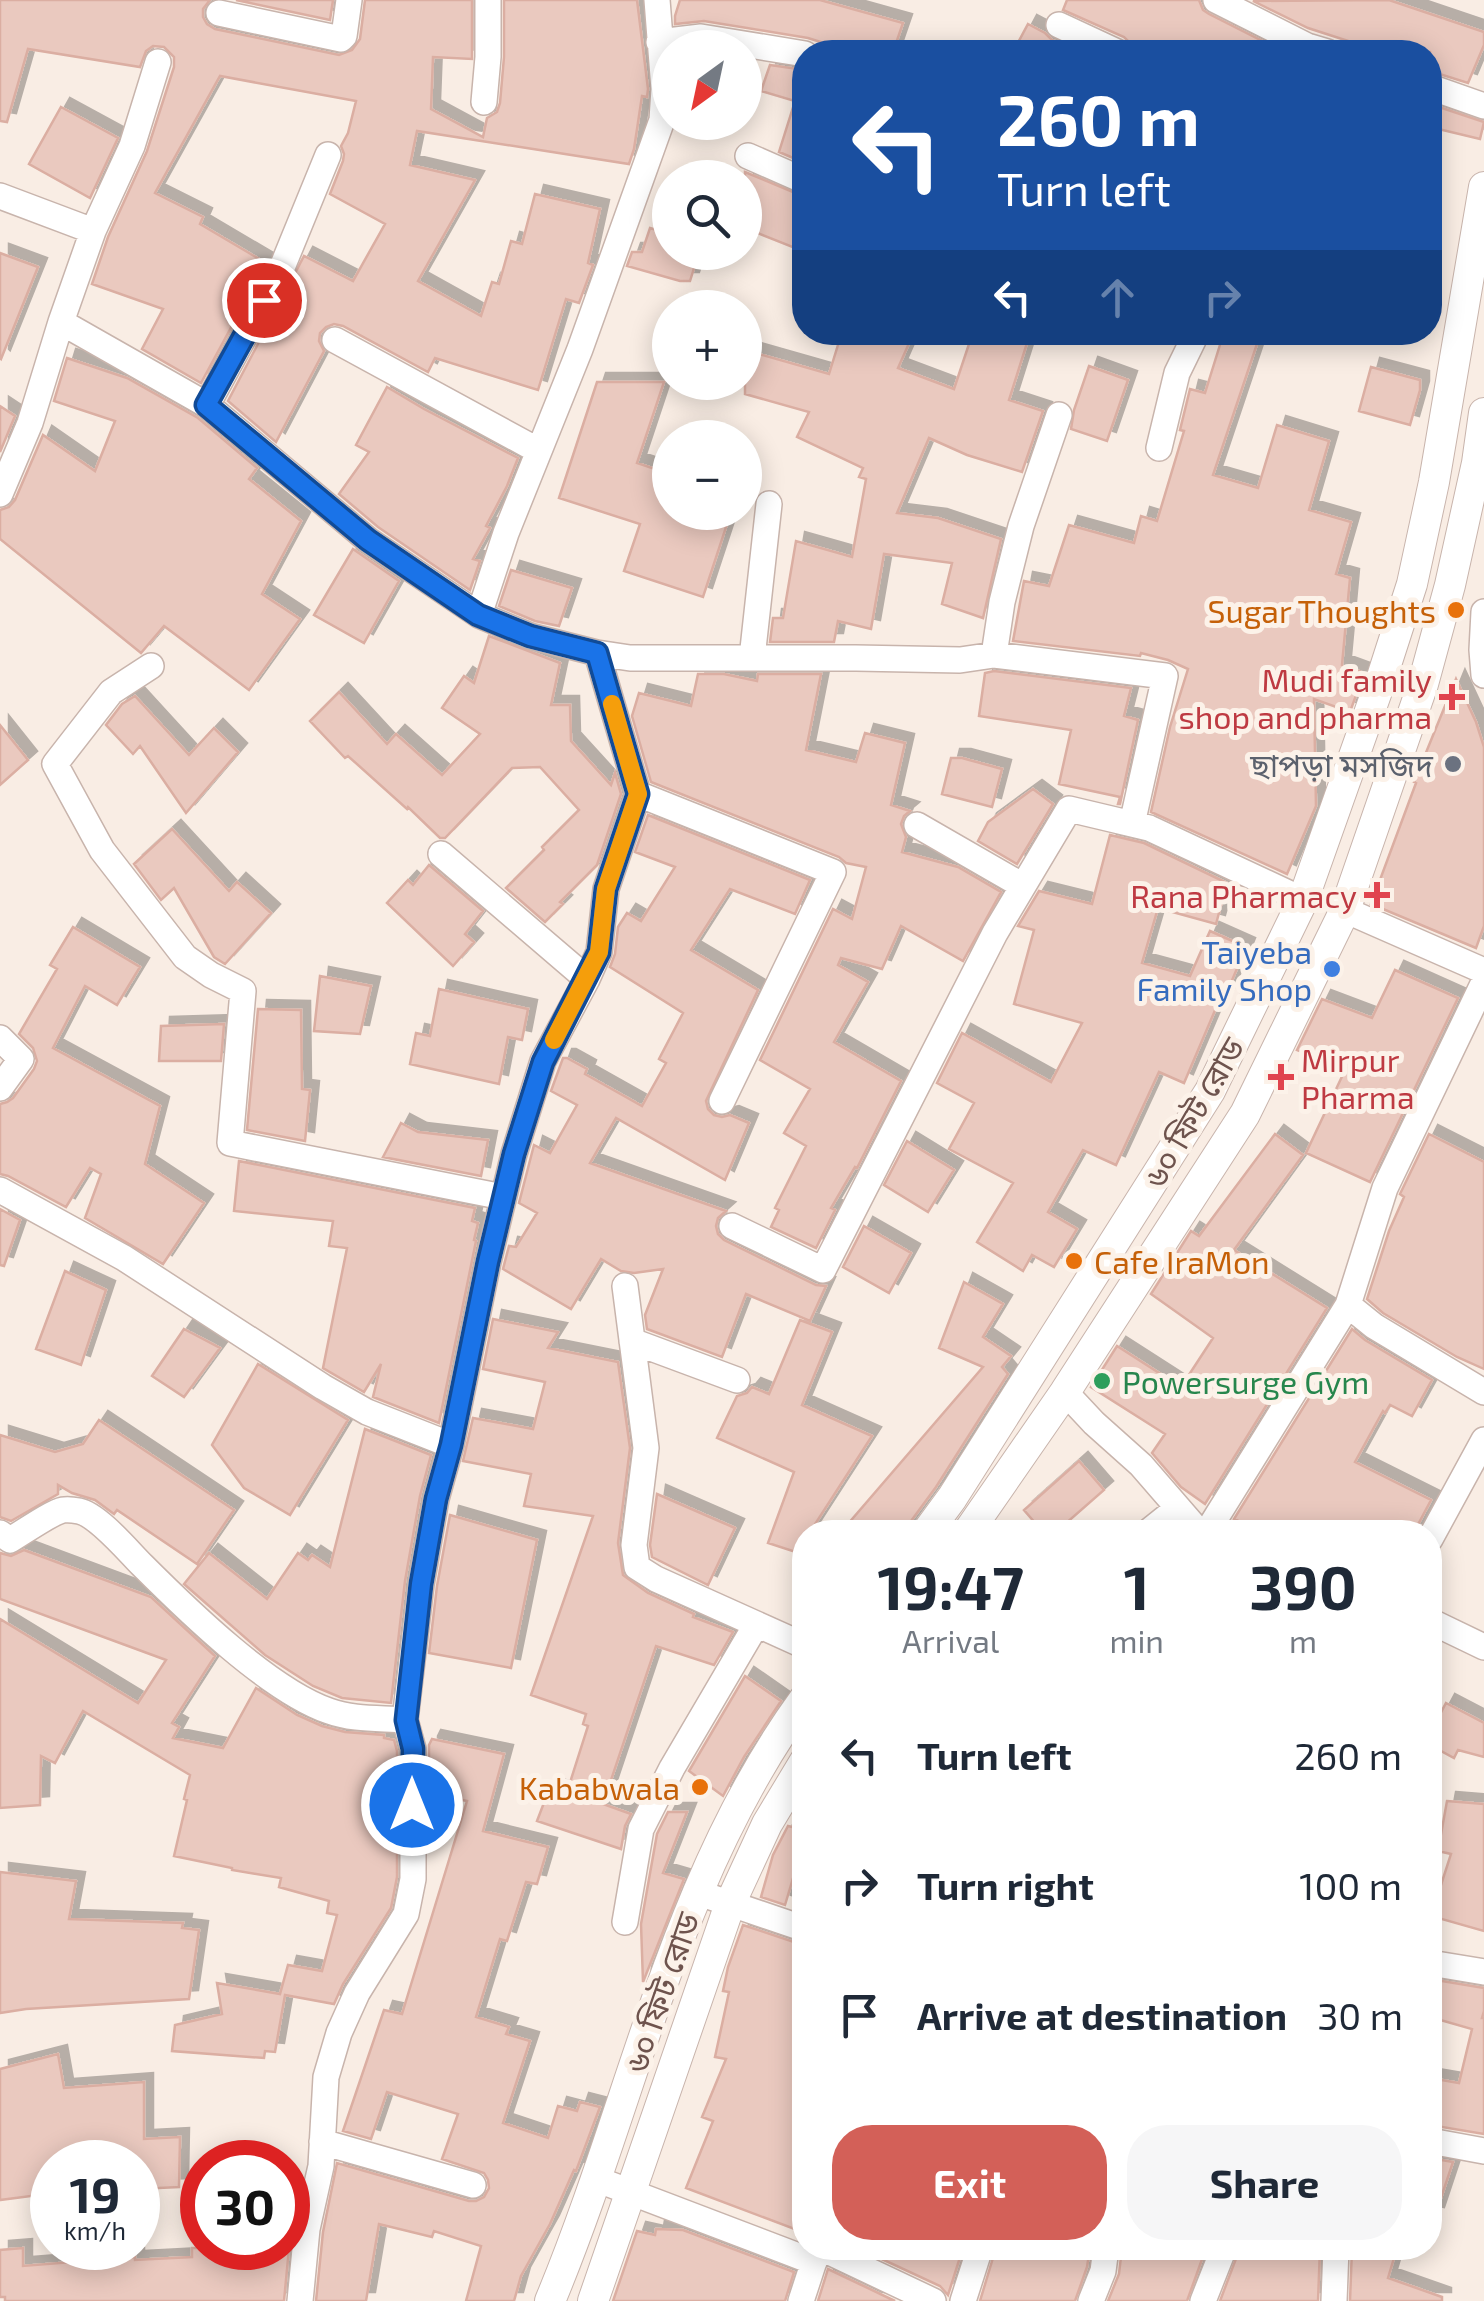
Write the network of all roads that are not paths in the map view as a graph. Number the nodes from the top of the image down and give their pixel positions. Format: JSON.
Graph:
{"nodes":[{"id":1,"x":348,"y":0,"type":"edge"},
{"id":2,"x":488,"y":0,"type":"edge"},
{"id":3,"x":657,"y":0,"type":"edge"},
{"id":4,"x":1216,"y":0,"type":"edge"},
{"id":5,"x":219,"y":13,"type":"dead end"},
{"id":6,"x":1059,"y":25,"type":"dead end"},
{"id":7,"x":658,"y":30,"type":"edge"},
{"id":8,"x":1091,"y":40,"type":"edge"},
{"id":9,"x":1294,"y":40,"type":"edge"},
{"id":10,"x":762,"y":47,"type":"edge"},
{"id":11,"x":792,"y":52,"type":"edge"},
{"id":12,"x":158,"y":62,"type":"dead end"},
{"id":13,"x":1442,"y":92,"type":"edge"},
{"id":14,"x":484,"y":102,"type":"dead end"},
{"id":15,"x":1484,"y":106,"type":"edge"},
{"id":16,"x":655,"y":140,"type":"edge"},
{"id":17,"x":328,"y":155,"type":"dead end"},
{"id":18,"x":748,"y":156,"type":"dead end"},
{"id":19,"x":792,"y":174,"type":"edge"},
{"id":20,"x":1484,"y":187,"type":"edge"},
{"id":21,"x":0,"y":196,"type":"edge"},
{"id":22,"x":93,"y":231,"type":"junction"},
{"id":23,"x":60,"y":322,"type":"junction"},
{"id":24,"x":335,"y":340,"type":"dead end"},
{"id":25,"x":1191,"y":345,"type":"edge"},
{"id":26,"x":206,"y":405,"type":"junction"},
{"id":27,"x":1484,"y":413,"type":"edge"},
{"id":28,"x":1059,"y":415,"type":"dead end"},
{"id":29,"x":1159,"y":448,"type":"dead end"},
{"id":30,"x":539,"y":452,"type":"junction"},
{"id":31,"x":0,"y":494,"type":"edge"},
{"id":32,"x":769,"y":504,"type":"dead end"},
{"id":33,"x":1484,"y":612,"type":"edge"},
{"id":34,"x":478,"y":615,"type":"junction"},
{"id":35,"x":597,"y":653,"type":"junction"},
{"id":36,"x":994,"y":655,"type":"junction"},
{"id":37,"x":752,"y":658,"type":"junction"},
{"id":38,"x":151,"y":666,"type":"dead end"},
{"id":39,"x":1484,"y":675,"type":"edge"},
{"id":40,"x":638,"y":794,"type":"junction"},
{"id":41,"x":917,"y":824,"type":"dead end"},
{"id":42,"x":1132,"y":824,"type":"junction"},
{"id":43,"x":441,"y":854,"type":"dead end"},
{"id":44,"x":1024,"y":886,"type":"junction"},
{"id":45,"x":1303,"y":900,"type":"junction"},
{"id":46,"x":1345,"y":910,"type":"junction"},
{"id":47,"x":1484,"y":971,"type":"edge"},
{"id":48,"x":587,"y":979,"type":"junction"},
{"id":49,"x":1484,"y":982,"type":"edge"},
{"id":50,"x":0,"y":1038,"type":"edge"},
{"id":51,"x":0,"y":1088,"type":"edge"},
{"id":52,"x":722,"y":1102,"type":"dead end"},
{"id":53,"x":0,"y":1190,"type":"edge"},
{"id":54,"x":503,"y":1197,"type":"junction"},
{"id":55,"x":1138,"y":1209,"type":"junction"},
{"id":56,"x":732,"y":1226,"type":"dead end"},
{"id":57,"x":1170,"y":1229,"type":"junction"},
{"id":58,"x":625,"y":1286,"type":"dead end"},
{"id":59,"x":1348,"y":1305,"type":"junction"},
{"id":60,"x":632,"y":1341,"type":"junction"},
{"id":61,"x":738,"y":1380,"type":"dead end"},
{"id":62,"x":1064,"y":1392,"type":"junction"},
{"id":63,"x":1484,"y":1392,"type":"edge"},
{"id":64,"x":1484,"y":1440,"type":"edge"},
{"id":65,"x":451,"y":1445,"type":"junction"},
{"id":66,"x":1178,"y":1508,"type":"junction"},
{"id":67,"x":936,"y":1520,"type":"edge"},
{"id":68,"x":976,"y":1520,"type":"edge"},
{"id":69,"x":1163,"y":1520,"type":"edge"},
{"id":70,"x":1188,"y":1520,"type":"edge"},
{"id":71,"x":1214,"y":1520,"type":"edge"},
{"id":72,"x":1440,"y":1520,"type":"edge"},
{"id":73,"x":0,"y":1534,"type":"edge"},
{"id":74,"x":756,"y":1625,"type":"junction"},
{"id":75,"x":1442,"y":1627,"type":"edge"},
{"id":76,"x":792,"y":1640,"type":"edge"},
{"id":77,"x":1484,"y":1647,"type":"edge"},
{"id":78,"x":406,"y":1720,"type":"junction"},
{"id":79,"x":792,"y":1734,"type":"edge"},
{"id":80,"x":792,"y":1783,"type":"edge"},
{"id":81,"x":696,"y":1892,"type":"junction"},
{"id":82,"x":730,"y":1904,"type":"junction"},
{"id":83,"x":625,"y":1922,"type":"dead end"},
{"id":84,"x":792,"y":1925,"type":"edge"},
{"id":85,"x":1442,"y":1966,"type":"edge"},
{"id":86,"x":1484,"y":1972,"type":"edge"},
{"id":87,"x":322,"y":2142,"type":"junction"},
{"id":88,"x":1442,"y":2143,"type":"edge"},
{"id":89,"x":1484,"y":2151,"type":"edge"},
{"id":90,"x":596,"y":2179,"type":"junction"},
{"id":91,"x":473,"y":2185,"type":"dead end"},
{"id":92,"x":631,"y":2192,"type":"junction"},
{"id":93,"x":792,"y":2244,"type":"edge"},
{"id":94,"x":815,"y":2260,"type":"edge"},
{"id":95,"x":837,"y":2260,"type":"edge"},
{"id":96,"x":976,"y":2260,"type":"edge"},
{"id":97,"x":1104,"y":2260,"type":"edge"},
{"id":98,"x":1219,"y":2260,"type":"edge"},
{"id":99,"x":1336,"y":2260,"type":"edge"},
{"id":100,"x":554,"y":2300,"type":"edge"},
{"id":101,"x":300,"y":2301,"type":"edge"},
{"id":102,"x":593,"y":2301,"type":"edge"},
{"id":103,"x":801,"y":2301,"type":"edge"},
{"id":104,"x":933,"y":2301,"type":"edge"},
{"id":105,"x":963,"y":2301,"type":"edge"},
{"id":106,"x":1091,"y":2301,"type":"edge"},
{"id":107,"x":1204,"y":2301,"type":"edge"},
{"id":108,"x":1334,"y":2301,"type":"edge"}],
"edges":[{"from":1,"to":5,"type":"street"},
{"from":2,"to":14,"type":"street"},
{"from":3,"to":7,"type":"street"},
{"from":4,"to":9,"type":"street"},
{"from":6,"to":8,"type":"street"},
{"from":10,"to":11,"type":"street"},
{"from":12,"to":22,"type":"street"},
{"from":13,"to":15,"type":"street"},
{"from":16,"to":30,"type":"street"},
{"from":17,"to":26,"type":"street"},
{"from":18,"to":19,"type":"street"},
{"from":20,"to":45,"type":"street","name":"৬০ ফিট রোড"},
{"from":21,"to":22,"type":"street"},
{"from":22,"to":23,"type":"street"},
{"from":23,"to":26,"type":"street"},
{"from":23,"to":31,"type":"street"},
{"from":24,"to":30,"type":"street"},
{"from":25,"to":29,"type":"street"},
{"from":26,"to":34,"type":"street"},
{"from":27,"to":46,"type":"street","name":"৬০ ফিট রোড"},
{"from":28,"to":36,"type":"street"},
{"from":30,"to":34,"type":"street"},
{"from":32,"to":37,"type":"street"},
{"from":33,"to":39,"type":"street"},
{"from":34,"to":35,"type":"street"},
{"from":35,"to":37,"type":"street"},
{"from":35,"to":40,"type":"street"},
{"from":36,"to":37,"type":"street"},
{"from":36,"to":42,"type":"street"},
{"from":38,"to":54,"type":"street"},
{"from":40,"to":48,"type":"street"},
{"from":40,"to":52,"type":"street"},
{"from":41,"to":44,"type":"street"},
{"from":42,"to":44,"type":"street"},
{"from":42,"to":45,"type":"street"},
{"from":43,"to":48,"type":"street"},
{"from":44,"to":56,"type":"street"},
{"from":45,"to":55,"type":"street","name":"৬০ ফিট রোড"},
{"from":46,"to":47,"type":"street"},
{"from":46,"to":57,"type":"street","name":"৬০ ফিট রোড"},
{"from":48,"to":54,"type":"street"},
{"from":49,"to":59,"type":"street"},
{"from":50,"to":51,"type":"street"},
{"from":53,"to":65,"type":"street"},
{"from":54,"to":65,"type":"street"},
{"from":55,"to":57,"type":"street"},
{"from":55,"to":67,"type":"street","name":"৬০ ফিট রোড"},
{"from":57,"to":62,"type":"street","name":"৬০ ফিট রোড"},
{"from":58,"to":60,"type":"street"},
{"from":59,"to":63,"type":"street"},
{"from":59,"to":71,"type":"street"},
{"from":60,"to":61,"type":"street"},
{"from":60,"to":74,"type":"street"},
{"from":62,"to":66,"type":"street"},
{"from":62,"to":68,"type":"street","name":"৬০ ফিট রোড"},
{"from":64,"to":72,"type":"street"},
{"from":65,"to":78,"type":"street"},
{"from":66,"to":69,"type":"street"},
{"from":66,"to":70,"type":"street"},
{"from":73,"to":78,"type":"street"},
{"from":74,"to":76,"type":"street"},
{"from":74,"to":83,"type":"street"},
{"from":75,"to":77,"type":"street"},
{"from":78,"to":87,"type":"street"},
{"from":79,"to":81,"type":"street","name":"৬০ ফিট রোড"},
{"from":80,"to":82,"type":"street","name":"৬০ ফিট রোড"},
{"from":81,"to":82,"type":"street"},
{"from":81,"to":90,"type":"street","name":"৬০ ফিট রোড"},
{"from":82,"to":84,"type":"street"},
{"from":82,"to":92,"type":"street","name":"৬০ ফিট রোড"},
{"from":85,"to":86,"type":"street"},
{"from":87,"to":91,"type":"street"},
{"from":87,"to":101,"type":"street"},
{"from":88,"to":89,"type":"street"},
{"from":90,"to":92,"type":"street"},
{"from":90,"to":100,"type":"street","name":"৬০ ফিট রোড"},
{"from":92,"to":93,"type":"street"},
{"from":92,"to":102,"type":"street","name":"৬০ ফিট রোড"},
{"from":94,"to":103,"type":"street"},
{"from":95,"to":104,"type":"street"},
{"from":96,"to":105,"type":"street"},
{"from":97,"to":106,"type":"street"},
{"from":98,"to":107,"type":"street"},
{"from":99,"to":108,"type":"street"}]}
